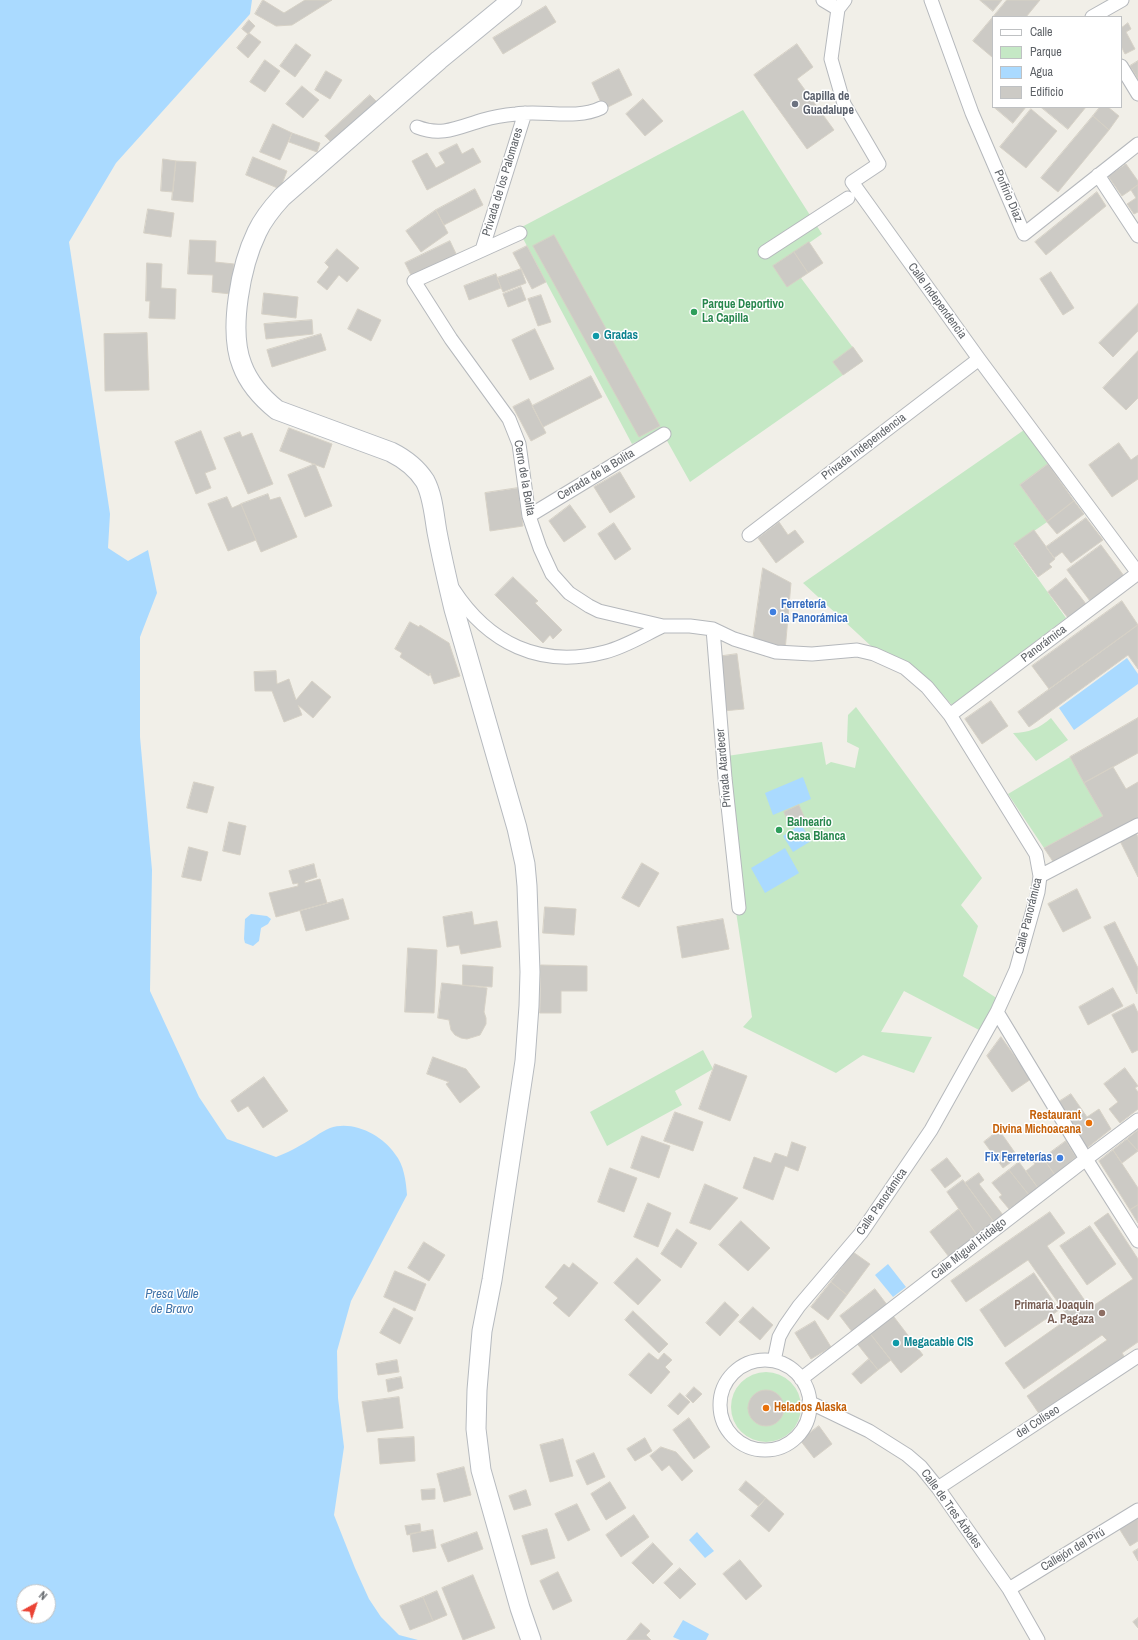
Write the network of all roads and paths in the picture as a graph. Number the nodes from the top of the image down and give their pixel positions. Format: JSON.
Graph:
{"nodes":[{"id":1,"x":512,"y":0,"type":"edge"},
{"id":2,"x":823,"y":0,"type":"edge"},
{"id":3,"x":931,"y":0,"type":"edge"},
{"id":4,"x":1122,"y":0,"type":"edge"},
{"id":5,"x":840,"y":8,"type":"edge"},
{"id":6,"x":1094,"y":16,"type":"edge"},
{"id":7,"x":1122,"y":68,"type":"edge"},
{"id":8,"x":1138,"y":94,"type":"edge"},
{"id":9,"x":600,"y":108,"type":"dead end"},
{"id":10,"x":525,"y":113,"type":"junction"},
{"id":11,"x":417,"y":127,"type":"dead end"},
{"id":12,"x":1138,"y":144,"type":"edge"},
{"id":13,"x":1098,"y":175,"type":"junction"},
{"id":14,"x":848,"y":198,"type":"dead end"},
{"id":15,"x":520,"y":233,"type":"dead end"},
{"id":16,"x":1138,"y":236,"type":"edge"},
{"id":17,"x":482,"y":250,"type":"junction"},
{"id":18,"x":765,"y":252,"type":"dead end"},
{"id":19,"x":979,"y":359,"type":"junction"},
{"id":20,"x":664,"y":434,"type":"dead end"},
{"id":21,"x":529,"y":516,"type":"junction"},
{"id":22,"x":749,"y":535,"type":"dead end"},
{"id":23,"x":1138,"y":573,"type":"edge"},
{"id":24,"x":446,"y":578,"type":"junction"},
{"id":25,"x":663,"y":626,"type":"junction"},
{"id":26,"x":713,"y":629,"type":"junction"},
{"id":27,"x":950,"y":716,"type":"junction"},
{"id":28,"x":1138,"y":825,"type":"edge"},
{"id":29,"x":1040,"y":876,"type":"junction"},
{"id":30,"x":739,"y":908,"type":"dead end"},
{"id":31,"x":998,"y":1012,"type":"junction"},
{"id":32,"x":1138,"y":1120,"type":"edge"},
{"id":33,"x":1086,"y":1159,"type":"junction"},
{"id":34,"x":1138,"y":1241,"type":"edge"},
{"id":35,"x":1138,"y":1356,"type":"edge"},
{"id":36,"x":774,"y":1361,"type":"junction"},
{"id":37,"x":801,"y":1379,"type":"junction"},
{"id":38,"x":809,"y":1402,"type":"junction"},
{"id":39,"x":938,"y":1488,"type":"junction"},
{"id":40,"x":1138,"y":1510,"type":"edge"},
{"id":41,"x":1009,"y":1589,"type":"junction"},
{"id":42,"x":531,"y":1640,"type":"edge"},
{"id":43,"x":1038,"y":1640,"type":"edge"}],
"edges":[{"from":1,"to":24,"type":"main road"},
{"from":2,"to":5,"type":"street"},
{"from":3,"to":13,"type":"street","name":"Porfirio Díaz"},
{"from":4,"to":6,"type":"street"},
{"from":5,"to":19,"type":"street","name":"Calle Independencia"},
{"from":7,"to":8,"type":"street"},
{"from":9,"to":10,"type":"street"},
{"from":10,"to":11,"type":"street"},
{"from":10,"to":17,"type":"street","name":"Privada de los Palomares"},
{"from":12,"to":13,"type":"street"},
{"from":13,"to":16,"type":"street"},
{"from":14,"to":18,"type":"street"},
{"from":15,"to":17,"type":"street"},
{"from":17,"to":21,"type":"street","name":"Cerro de la Bolita"},
{"from":19,"to":22,"type":"street","name":"Privada Independencia"},
{"from":19,"to":23,"type":"street","name":"Calle Independencia"},
{"from":20,"to":21,"type":"street","name":"Cerrada de la Bolita"},
{"from":21,"to":25,"type":"street","name":"Cerro de la Bolita"},
{"from":23,"to":27,"type":"street","name":"Panorámica"},
{"from":24,"to":25,"type":"street"},
{"from":24,"to":42,"type":"main road"},
{"from":25,"to":26,"type":"street","name":"Calle Panorámica"},
{"from":26,"to":27,"type":"street","name":"Calle Panorámica"},
{"from":26,"to":30,"type":"street","name":"Privada Atardecer"},
{"from":27,"to":29,"type":"street","name":"Calle Panorámica"},
{"from":28,"to":29,"type":"street"},
{"from":29,"to":31,"type":"street","name":"Calle Panorámica"},
{"from":31,"to":33,"type":"street"},
{"from":31,"to":36,"type":"street","name":"Calle Panorámica"},
{"from":32,"to":33,"type":"street","name":"Calle Miguel Hidalgo"},
{"from":33,"to":34,"type":"street"},
{"from":33,"to":37,"type":"street","name":"Calle Miguel Hidalgo"},
{"from":35,"to":39,"type":"street","name":"del Coliseo"},
{"from":36,"to":37,"type":"street"},
{"from":36,"to":38,"type":"street"},
{"from":37,"to":38,"type":"street"},
{"from":38,"to":39,"type":"street","name":"Calle de Tres Árboles"},
{"from":39,"to":41,"type":"street","name":"Calle de Tres Árboles"},
{"from":40,"to":41,"type":"street","name":"Callejón del Pirú"},
{"from":41,"to":43,"type":"street","name":"Calle de Tres Árboles"}]}
